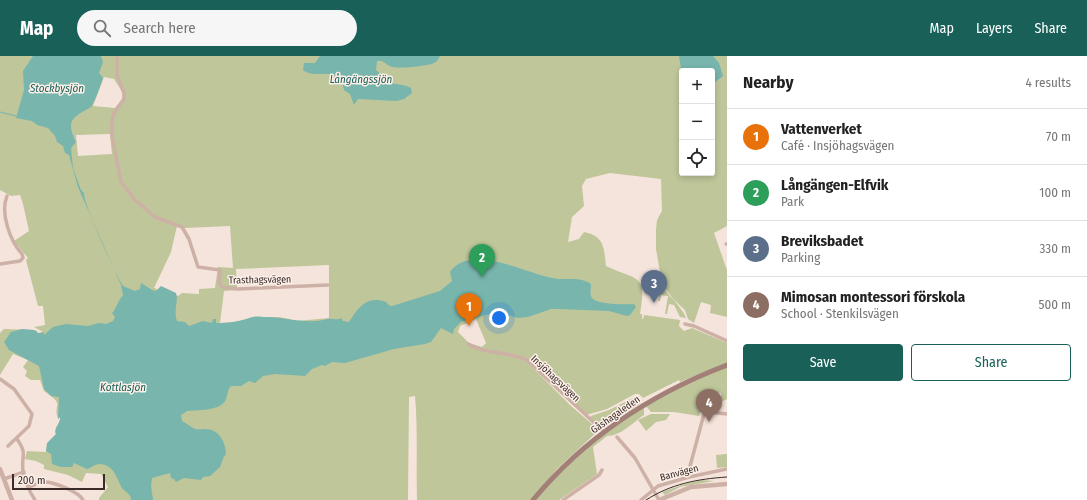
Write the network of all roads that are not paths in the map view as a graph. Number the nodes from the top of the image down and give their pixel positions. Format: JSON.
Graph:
{"nodes":[{"id":1,"x":117,"y":56,"type":"edge"},
{"id":2,"x":7,"y":196,"type":"dead end"},
{"id":3,"x":0,"y":264,"type":"edge"},
{"id":4,"x":328,"y":285,"type":"dead end"},
{"id":5,"x":685,"y":324,"type":"dead end"},
{"id":6,"x":727,"y":341,"type":"edge"},
{"id":7,"x":468,"y":344,"type":"dead end"},
{"id":8,"x":726,"y":365,"type":"edge"},
{"id":9,"x":0,"y":378,"type":"edge"},
{"id":10,"x":727,"y":414,"type":"edge"},
{"id":11,"x":603,"y":431,"type":"junction"},
{"id":12,"x":617,"y":437,"type":"dead end"},
{"id":13,"x":17,"y":439,"type":"junction"},
{"id":14,"x":8,"y":446,"type":"dead end"},
{"id":15,"x":0,"y":469,"type":"edge"},
{"id":16,"x":727,"y":469,"type":"edge"},
{"id":17,"x":602,"y":470,"type":"dead end"},
{"id":18,"x":24,"y":472,"type":"junction"},
{"id":19,"x":689,"y":477,"type":"junction"},
{"id":20,"x":4,"y":479,"type":"junction"},
{"id":21,"x":727,"y":484,"type":"edge"},
{"id":22,"x":28,"y":488,"type":"junction"},
{"id":23,"x":653,"y":488,"type":"junction"},
{"id":24,"x":12,"y":500,"type":"edge"},
{"id":25,"x":35,"y":500,"type":"edge"},
{"id":26,"x":83,"y":500,"type":"edge"},
{"id":27,"x":533,"y":500,"type":"edge"},
{"id":28,"x":563,"y":500,"type":"edge"},
{"id":29,"x":641,"y":500,"type":"edge"},
{"id":30,"x":659,"y":500,"type":"edge"}],
"edges":[{"from":1,"to":4,"type":"street","name":"Trasthagsvägen"},
{"from":2,"to":3,"type":"street"},
{"from":5,"to":6,"type":"street"},
{"from":7,"to":11,"type":"street","name":"Insjöhagsvägen"},
{"from":8,"to":11,"type":"main road","name":"Gåshagaleden"},
{"from":9,"to":13,"type":"street"},
{"from":10,"to":19,"type":"street"},
{"from":11,"to":27,"type":"main road","name":"Gåshagaleden"},
{"from":12,"to":23,"type":"street"},
{"from":13,"to":14,"type":"street"},
{"from":13,"to":18,"type":"street"},
{"from":15,"to":20,"type":"street"},
{"from":16,"to":19,"type":"street","name":"Banvägen"},
{"from":17,"to":28,"type":"street"},
{"from":18,"to":20,"type":"street"},
{"from":18,"to":22,"type":"street"},
{"from":19,"to":23,"type":"street","name":"Banvägen"},
{"from":20,"to":24,"type":"street"},
{"from":21,"to":30,"type":"street"},
{"from":22,"to":25,"type":"street"},
{"from":22,"to":26,"type":"street"},
{"from":23,"to":29,"type":"street","name":"Banvägen"},
{"from":23,"to":30,"type":"street"}]}
